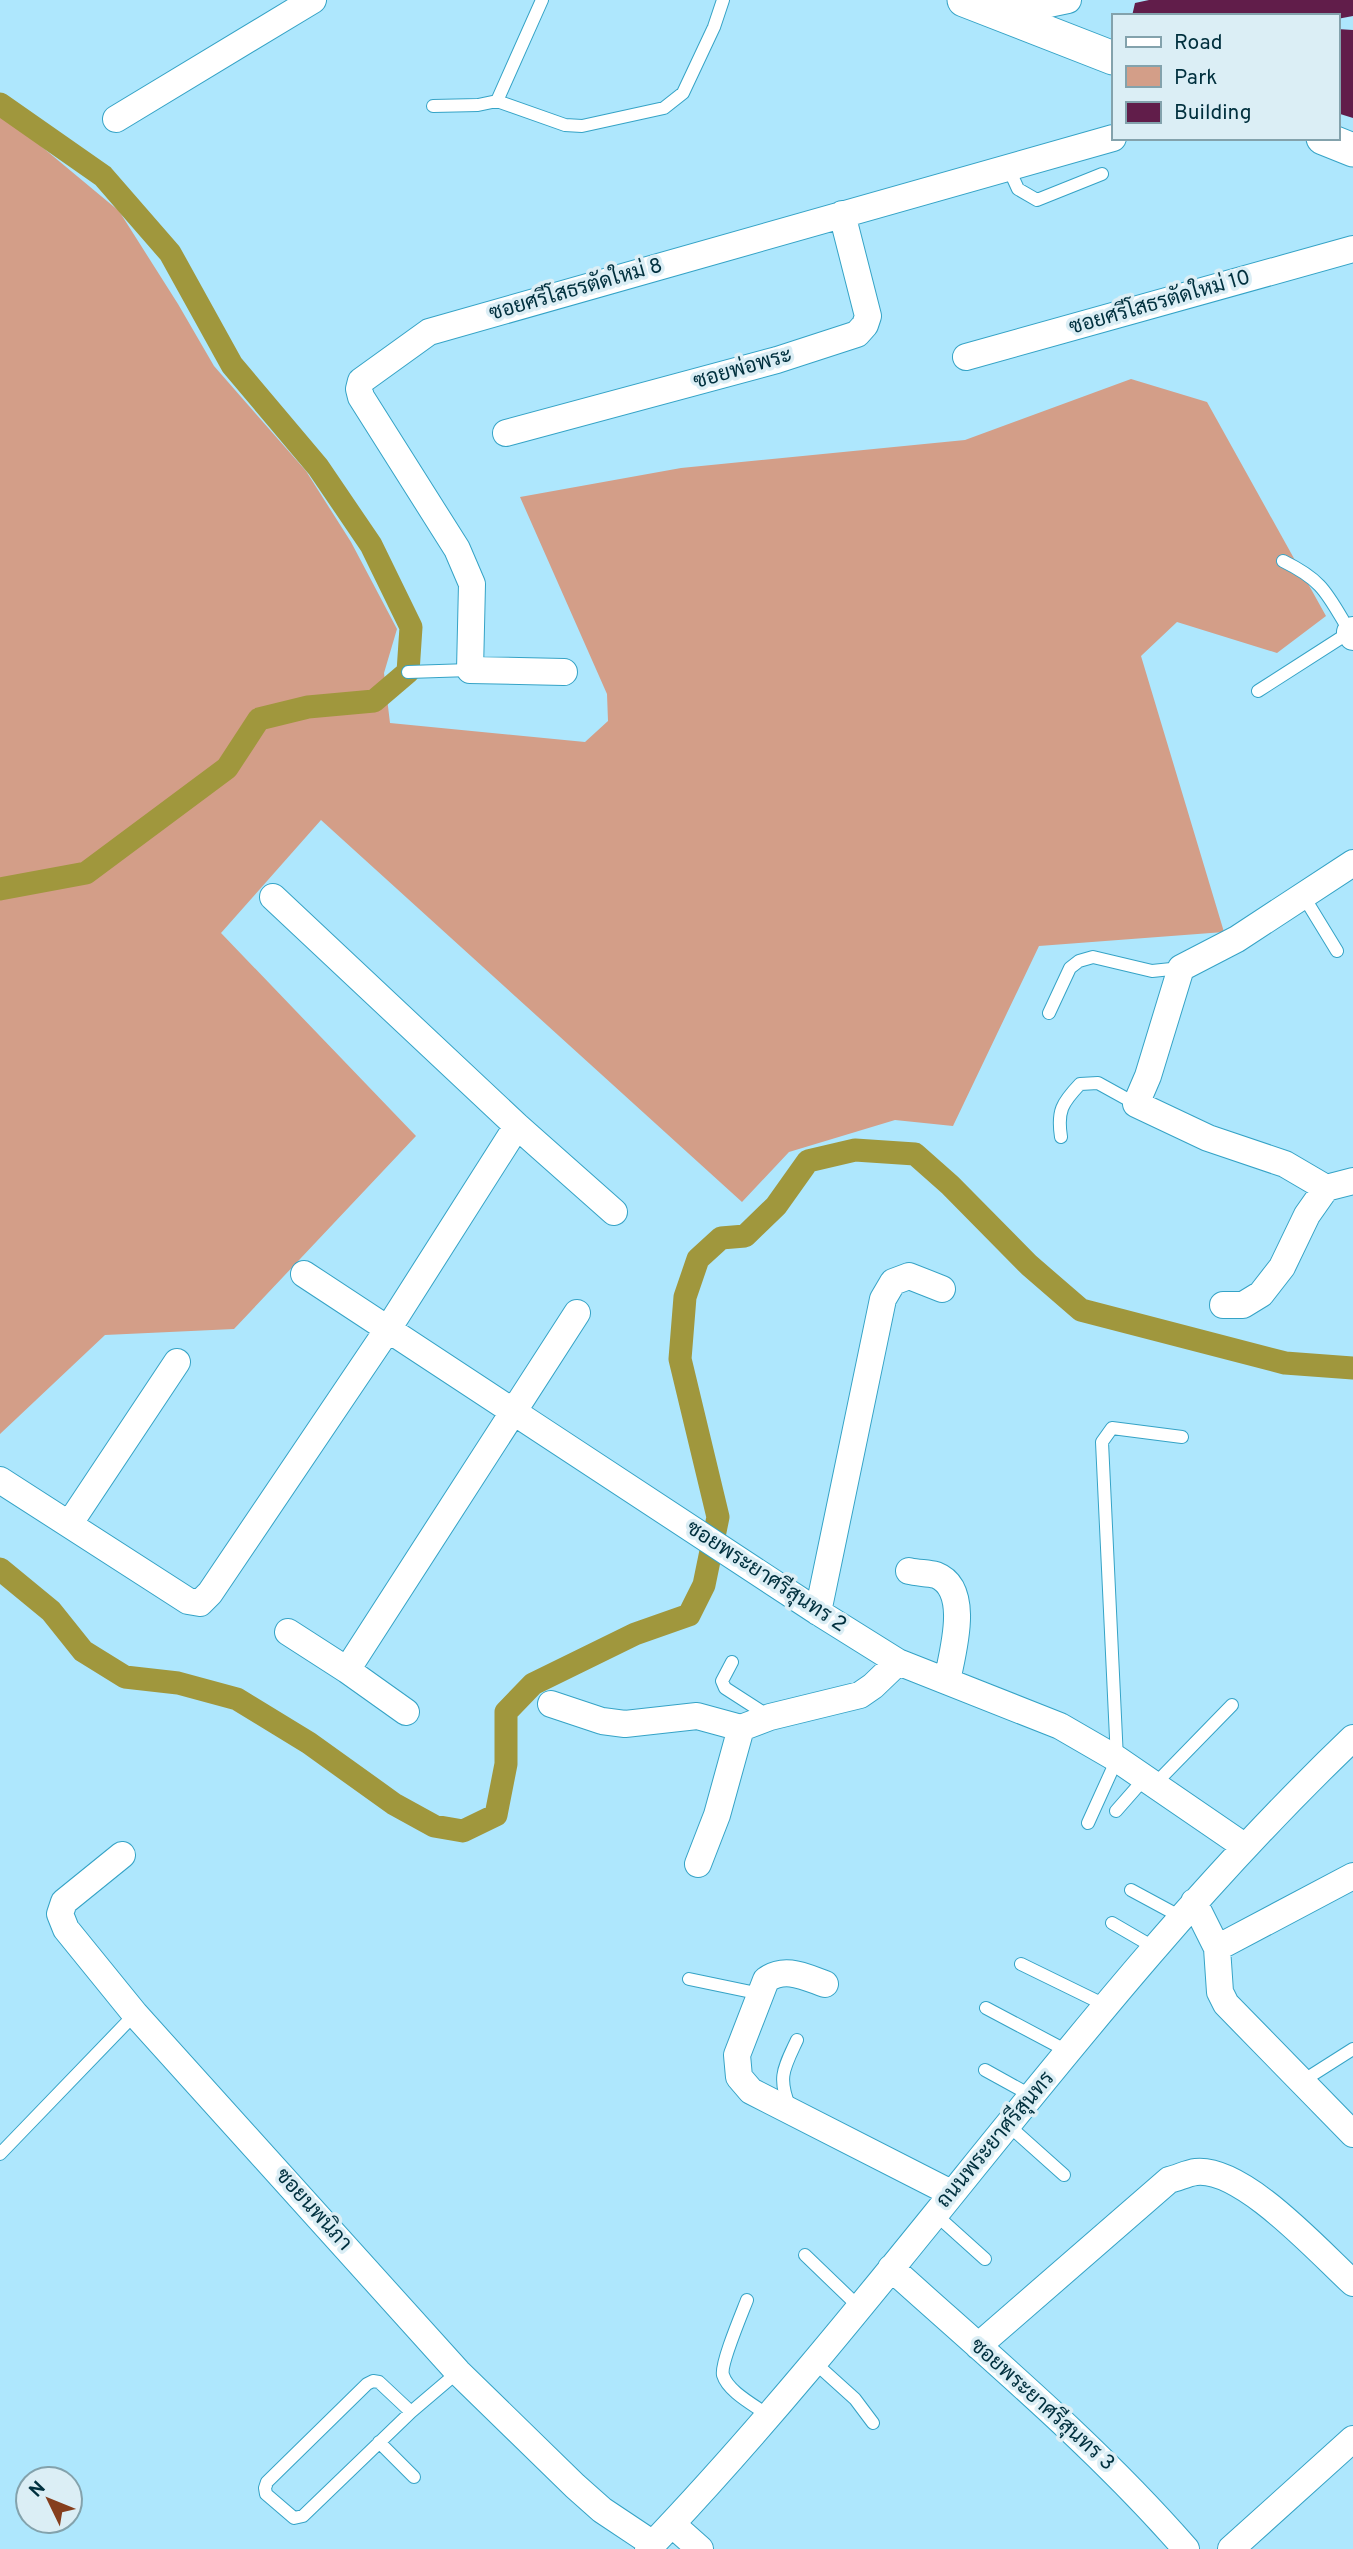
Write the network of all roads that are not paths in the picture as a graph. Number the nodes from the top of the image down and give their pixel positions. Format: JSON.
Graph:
{"nodes":[{"id":1,"x":313,"y":0,"type":"edge"},
{"id":2,"x":542,"y":0,"type":"edge"},
{"id":3,"x":723,"y":0,"type":"edge"},
{"id":4,"x":964,"y":0,"type":"edge"},
{"id":5,"x":1068,"y":0,"type":"edge"},
{"id":6,"x":1001,"y":14,"type":"junction"},
{"id":7,"x":1112,"y":58,"type":"edge"},
{"id":8,"x":497,"y":100,"type":"junction"},
{"id":9,"x":433,"y":106,"type":"dead end"},
{"id":10,"x":117,"y":119,"type":"dead end"},
{"id":11,"x":1112,"y":138,"type":"edge"},
{"id":12,"x":1328,"y":140,"type":"edge"},
{"id":13,"x":1353,"y":150,"type":"edge"},
{"id":14,"x":1008,"y":167,"type":"junction"},
{"id":15,"x":1102,"y":174,"type":"dead end"},
{"id":16,"x":842,"y":214,"type":"junction"},
{"id":17,"x":1353,"y":249,"type":"edge"},
{"id":18,"x":966,"y":357,"type":"dead end"},
{"id":19,"x":506,"y":433,"type":"dead end"},
{"id":20,"x":1283,"y":561,"type":"dead end"},
{"id":21,"x":1352,"y":633,"type":"edge"},
{"id":22,"x":470,"y":670,"type":"junction"},
{"id":23,"x":564,"y":671,"type":"dead end"},
{"id":24,"x":408,"y":672,"type":"dead end"},
{"id":25,"x":1258,"y":691,"type":"dead end"},
{"id":26,"x":1353,"y":863,"type":"edge"},
{"id":27,"x":273,"y":897,"type":"dead end"},
{"id":28,"x":1304,"y":897,"type":"junction"},
{"id":29,"x":1337,"y":951,"type":"dead end"},
{"id":30,"x":1181,"y":968,"type":"junction"},
{"id":31,"x":1049,"y":1013,"type":"dead end"},
{"id":32,"x":1136,"y":1104,"type":"junction"},
{"id":33,"x":517,"y":1126,"type":"junction"},
{"id":34,"x":1061,"y":1137,"type":"dead end"},
{"id":35,"x":1353,"y":1181,"type":"edge"},
{"id":36,"x":1326,"y":1188,"type":"junction"},
{"id":37,"x":614,"y":1212,"type":"dead end"},
{"id":38,"x":304,"y":1274,"type":"dead end"},
{"id":39,"x":942,"y":1289,"type":"dead end"},
{"id":40,"x":1223,"y":1305,"type":"dead end"},
{"id":41,"x":577,"y":1313,"type":"dead end"},
{"id":42,"x":388,"y":1329,"type":"junction"},
{"id":43,"x":177,"y":1362,"type":"dead end"},
{"id":44,"x":514,"y":1411,"type":"junction"},
{"id":45,"x":1182,"y":1437,"type":"dead end"},
{"id":46,"x":0,"y":1480,"type":"edge"},
{"id":47,"x":70,"y":1523,"type":"junction"},
{"id":48,"x":909,"y":1571,"type":"dead end"},
{"id":49,"x":818,"y":1612,"type":"junction"},
{"id":50,"x":288,"y":1632,"type":"dead end"},
{"id":51,"x":732,"y":1662,"type":"dead end"},
{"id":52,"x":898,"y":1662,"type":"junction"},
{"id":53,"x":347,"y":1670,"type":"junction"},
{"id":54,"x":947,"y":1681,"type":"junction"},
{"id":55,"x":551,"y":1704,"type":"dead end"},
{"id":56,"x":1232,"y":1705,"type":"dead end"},
{"id":57,"x":406,"y":1712,"type":"dead end"},
{"id":58,"x":770,"y":1717,"type":"junction"},
{"id":59,"x":741,"y":1728,"type":"junction"},
{"id":60,"x":1353,"y":1738,"type":"edge"},
{"id":61,"x":1117,"y":1759,"type":"junction"},
{"id":62,"x":1150,"y":1781,"type":"junction"},
{"id":63,"x":1116,"y":1811,"type":"dead end"},
{"id":64,"x":1088,"y":1823,"type":"dead end"},
{"id":65,"x":1244,"y":1846,"type":"junction"},
{"id":66,"x":122,"y":1855,"type":"dead end"},
{"id":67,"x":698,"y":1864,"type":"dead end"},
{"id":68,"x":1353,"y":1876,"type":"edge"},
{"id":69,"x":1131,"y":1890,"type":"dead end"},
{"id":70,"x":1187,"y":1909,"type":"junction"},
{"id":71,"x":1112,"y":1923,"type":"dead end"},
{"id":72,"x":1156,"y":1948,"type":"junction"},
{"id":73,"x":1217,"y":1948,"type":"junction"},
{"id":74,"x":1021,"y":1964,"type":"dead end"},
{"id":75,"x":690,"y":1979,"type":"dead end"},
{"id":76,"x":825,"y":1983,"type":"dead end"},
{"id":77,"x":761,"y":1994,"type":"junction"},
{"id":78,"x":1107,"y":2006,"type":"junction"},
{"id":79,"x":986,"y":2008,"type":"dead end"},
{"id":80,"x":135,"y":2014,"type":"junction"},
{"id":81,"x":797,"y":2040,"type":"dead end"},
{"id":82,"x":1353,"y":2049,"type":"edge"},
{"id":83,"x":1069,"y":2052,"type":"junction"},
{"id":84,"x":985,"y":2070,"type":"dead end"},
{"id":85,"x":1301,"y":2082,"type":"junction"},
{"id":86,"x":1032,"y":2096,"type":"junction"},
{"id":87,"x":791,"y":2111,"type":"junction"},
{"id":88,"x":1008,"y":2125,"type":"junction"},
{"id":89,"x":1353,"y":2134,"type":"edge"},
{"id":90,"x":0,"y":2154,"type":"edge"},
{"id":91,"x":1064,"y":2175,"type":"dead end"},
{"id":92,"x":951,"y":2193,"type":"junction"},
{"id":93,"x":934,"y":2214,"type":"junction"},
{"id":94,"x":804,"y":2255,"type":"dead end"},
{"id":95,"x":985,"y":2259,"type":"dead end"},
{"id":96,"x":891,"y":2268,"type":"junction"},
{"id":97,"x":1353,"y":2283,"type":"edge"},
{"id":98,"x":747,"y":2300,"type":"dead end"},
{"id":99,"x":859,"y":2307,"type":"junction"},
{"id":100,"x":978,"y":2346,"type":"junction"},
{"id":101,"x":814,"y":2362,"type":"junction"},
{"id":102,"x":458,"y":2372,"type":"junction"},
{"id":103,"x":411,"y":2412,"type":"junction"},
{"id":104,"x":770,"y":2416,"type":"junction"},
{"id":105,"x":873,"y":2423,"type":"dead end"},
{"id":106,"x":1353,"y":2439,"type":"edge"},
{"id":107,"x":379,"y":2442,"type":"junction"},
{"id":108,"x":414,"y":2477,"type":"dead end"},
{"id":109,"x":673,"y":2525,"type":"junction"},
{"id":110,"x":650,"y":2547,"type":"edge"},
{"id":111,"x":700,"y":2549,"type":"edge"},
{"id":112,"x":1186,"y":2549,"type":"edge"},
{"id":113,"x":1231,"y":2549,"type":"edge"}],
"edges":[{"from":1,"to":10,"type":"street"},
{"from":2,"to":8,"type":"lane"},
{"from":3,"to":8,"type":"lane"},
{"from":4,"to":6,"type":"street"},
{"from":5,"to":6,"type":"street"},
{"from":6,"to":7,"type":"street"},
{"from":8,"to":9,"type":"lane"},
{"from":11,"to":14,"type":"street","name":"ซอยศรีโสธรตัดใหม่ 8"},
{"from":12,"to":13,"type":"street"},
{"from":14,"to":15,"type":"lane"},
{"from":14,"to":16,"type":"street","name":"ซอยศรีโสธรตัดใหม่ 8"},
{"from":16,"to":19,"type":"street","name":"ซอยพ่อพระ"},
{"from":16,"to":22,"type":"street","name":"ซอยศรีโสธรตัดใหม่ 8"},
{"from":17,"to":18,"type":"street","name":"ซอยศรีโสธรตัดใหม่ 10"},
{"from":20,"to":21,"type":"lane"},
{"from":21,"to":25,"type":"lane"},
{"from":22,"to":23,"type":"street"},
{"from":22,"to":24,"type":"lane"},
{"from":26,"to":28,"type":"street"},
{"from":27,"to":33,"type":"street"},
{"from":28,"to":29,"type":"lane"},
{"from":28,"to":30,"type":"street"},
{"from":30,"to":31,"type":"lane"},
{"from":30,"to":32,"type":"street"},
{"from":32,"to":34,"type":"lane"},
{"from":32,"to":36,"type":"street"},
{"from":33,"to":37,"type":"street"},
{"from":33,"to":42,"type":"street"},
{"from":35,"to":36,"type":"street"},
{"from":36,"to":40,"type":"street"},
{"from":38,"to":42,"type":"street","name":"ซอยพระยาศรีสุนทร 2"},
{"from":39,"to":49,"type":"street"},
{"from":41,"to":44,"type":"street"},
{"from":42,"to":44,"type":"street","name":"ซอยพระยาศรีสุนทร 2"},
{"from":42,"to":47,"type":"street"},
{"from":43,"to":47,"type":"street"},
{"from":44,"to":49,"type":"street","name":"ซอยพระยาศรีสุนทร 2"},
{"from":44,"to":53,"type":"street"},
{"from":45,"to":61,"type":"lane"},
{"from":46,"to":47,"type":"street"},
{"from":48,"to":54,"type":"street"},
{"from":49,"to":52,"type":"street","name":"ซอยพระยาศรีสุนทร 2"},
{"from":50,"to":53,"type":"street"},
{"from":51,"to":58,"type":"lane"},
{"from":52,"to":54,"type":"street","name":"ซอยพระยาศรีสุนทร 2"},
{"from":52,"to":58,"type":"street"},
{"from":53,"to":57,"type":"street"},
{"from":54,"to":61,"type":"street","name":"ซอยพระยาศรีสุนทร 2"},
{"from":55,"to":59,"type":"street"},
{"from":56,"to":62,"type":"lane"},
{"from":58,"to":59,"type":"street"},
{"from":59,"to":67,"type":"street"},
{"from":60,"to":65,"type":"street","name":"ถนนพระยาศรีสุนทร"},
{"from":61,"to":62,"type":"street","name":"ซอยพระยาศรีสุนทร 2"},
{"from":61,"to":64,"type":"lane"},
{"from":62,"to":63,"type":"lane"},
{"from":62,"to":65,"type":"street","name":"ซอยพระยาศรีสุนทร 2"},
{"from":65,"to":70,"type":"street","name":"ถนนพระยาศรีสุนทร"},
{"from":66,"to":80,"type":"street","name":"ซอยนพนิภา"},
{"from":68,"to":73,"type":"street"},
{"from":69,"to":70,"type":"lane"},
{"from":70,"to":72,"type":"street","name":"ถนนพระยาศรีสุนทร"},
{"from":70,"to":73,"type":"street"},
{"from":71,"to":72,"type":"lane"},
{"from":72,"to":78,"type":"street","name":"ถนนพระยาศรีสุนทร"},
{"from":73,"to":85,"type":"street"},
{"from":74,"to":78,"type":"lane"},
{"from":75,"to":77,"type":"lane"},
{"from":76,"to":77,"type":"street"},
{"from":77,"to":87,"type":"street"},
{"from":78,"to":83,"type":"street","name":"ถนนพระยาศรีสุนทร"},
{"from":79,"to":83,"type":"lane"},
{"from":80,"to":90,"type":"lane"},
{"from":80,"to":102,"type":"street","name":"ซอยนพนิภา"},
{"from":81,"to":87,"type":"lane"},
{"from":82,"to":85,"type":"lane"},
{"from":83,"to":86,"type":"street","name":"ถนนพระยาศรีสุนทร"},
{"from":84,"to":86,"type":"lane"},
{"from":85,"to":89,"type":"street"},
{"from":86,"to":88,"type":"street","name":"ถนนพระยาศรีสุนทร"},
{"from":87,"to":92,"type":"street"},
{"from":88,"to":91,"type":"lane"},
{"from":88,"to":92,"type":"street","name":"ถนนพระยาศรีสุนทร"},
{"from":92,"to":93,"type":"street","name":"ถนนพระยาศรีสุนทร"},
{"from":93,"to":95,"type":"lane"},
{"from":93,"to":96,"type":"street","name":"ถนนพระยาศรีสุนทร"},
{"from":94,"to":99,"type":"lane"},
{"from":96,"to":99,"type":"street","name":"ถนนพระยาศรีสุนทร"},
{"from":96,"to":100,"type":"street","name":"ซอยพระยาศรีสุนทร 3"},
{"from":97,"to":100,"type":"street"},
{"from":98,"to":104,"type":"lane"},
{"from":99,"to":101,"type":"street","name":"ถนนพระยาศรีสุนทร"},
{"from":100,"to":112,"type":"street","name":"ซอยพระยาศรีสุนทร 3"},
{"from":101,"to":104,"type":"street","name":"ถนนพระยาศรีสุนทร"},
{"from":101,"to":105,"type":"lane"},
{"from":102,"to":103,"type":"lane"},
{"from":102,"to":110,"type":"street","name":"ซอยนพนิภา"},
{"from":103,"to":107,"type":"lane"},
{"from":103,"to":107,"type":"lane"},
{"from":104,"to":109,"type":"street","name":"ถนนพระยาศรีสุนทร"},
{"from":106,"to":113,"type":"street"},
{"from":107,"to":108,"type":"lane"},
{"from":109,"to":110,"type":"street","name":"ถนนพระยาศรีสุนทร"},
{"from":109,"to":111,"type":"street"}]}
